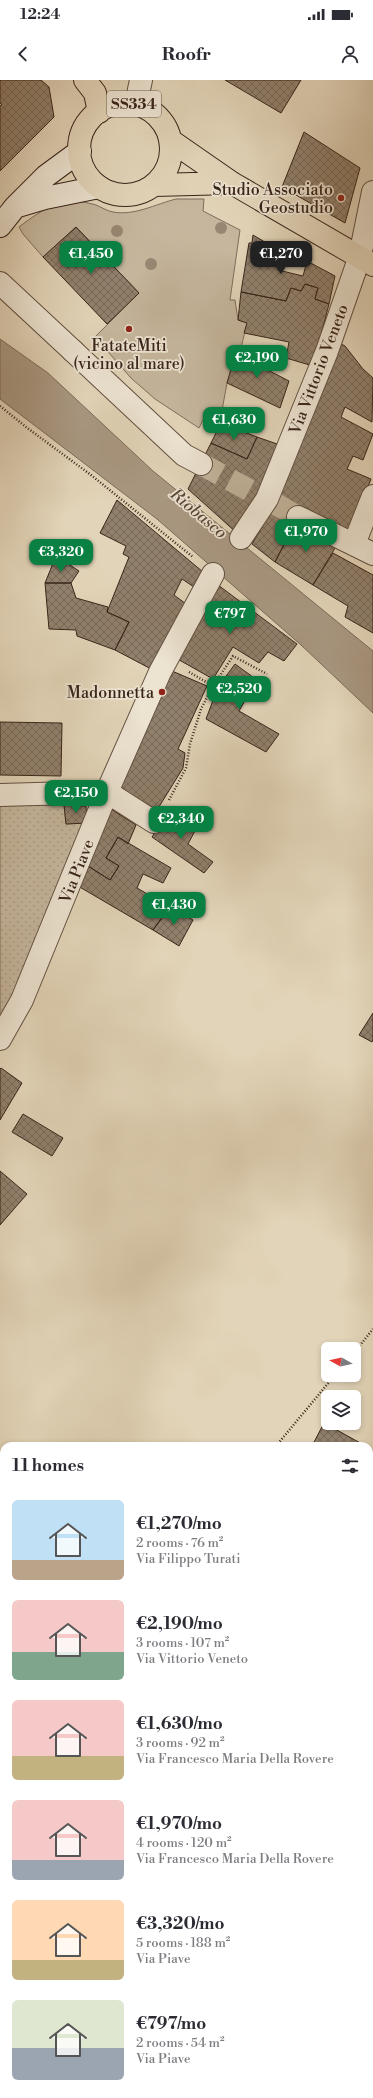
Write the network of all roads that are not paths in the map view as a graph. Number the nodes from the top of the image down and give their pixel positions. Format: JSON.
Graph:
{"nodes":[{"id":1,"x":85,"y":80,"type":"edge"},
{"id":2,"x":140,"y":80,"type":"edge"},
{"id":3,"x":136,"y":104,"type":"junction"},
{"id":4,"x":99,"y":112,"type":"junction"},
{"id":5,"x":170,"y":140,"type":"junction"},
{"id":6,"x":80,"y":151,"type":"junction"},
{"id":7,"x":232,"y":183,"type":"junction"},
{"id":8,"x":154,"y":185,"type":"junction"},
{"id":9,"x":99,"y":187,"type":"junction"},
{"id":10,"x":373,"y":192,"type":"edge"},
{"id":11,"x":15,"y":207,"type":"junction"},
{"id":12,"x":0,"y":226,"type":"edge"},
{"id":13,"x":366,"y":260,"type":"edge"},
{"id":14,"x":0,"y":283,"type":"edge"},
{"id":15,"x":201,"y":464,"type":"tunnel mouth"},
{"id":16,"x":373,"y":496,"type":"edge"},
{"id":17,"x":298,"y":517,"type":"tunnel mouth"},
{"id":18,"x":241,"y":538,"type":"dead end"},
{"id":19,"x":354,"y":544,"type":"junction"},
{"id":20,"x":373,"y":554,"type":"edge"},
{"id":21,"x":213,"y":574,"type":"road end"},
{"id":22,"x":107,"y":792,"type":"junction"},
{"id":23,"x":0,"y":795,"type":"edge"},
{"id":24,"x":154,"y":822,"type":"road end"},
{"id":25,"x":0,"y":1039,"type":"edge"}],
"edges":[{"from":1,"to":4,"type":"main road","number":"SS334"},
{"from":2,"to":3,"type":"street"},
{"from":3,"to":4,"type":"main road","number":"SS334"},
{"from":3,"to":5,"type":"main road","number":"SS334"},
{"from":4,"to":6,"type":"main road","number":"SS334"},
{"from":5,"to":7,"type":"main road"},
{"from":5,"to":8,"type":"main road","number":"SS334"},
{"from":6,"to":9,"type":"main road","number":"SS334"},
{"from":6,"to":11,"type":"street"},
{"from":7,"to":8,"type":"main road","number":"SS334"},
{"from":7,"to":13,"type":"main road"},
{"from":8,"to":9,"type":"main road","number":"SS334"},
{"from":9,"to":11,"type":"street"},
{"from":10,"to":13,"type":"street","name":"Via Vittorio Veneto"},
{"from":11,"to":12,"type":"street"},
{"from":13,"to":18,"type":"street","name":"Via Vittorio Veneto"},
{"from":14,"to":15,"type":"street"},
{"from":16,"to":19,"type":"street"},
{"from":17,"to":19,"type":"street"},
{"from":19,"to":20,"type":"street"},
{"from":21,"to":22,"type":"street","name":"Via Piave"},
{"from":22,"to":23,"type":"street"},
{"from":22,"to":24,"type":"street"},
{"from":22,"to":25,"type":"street","name":"Via Piave"}]}
